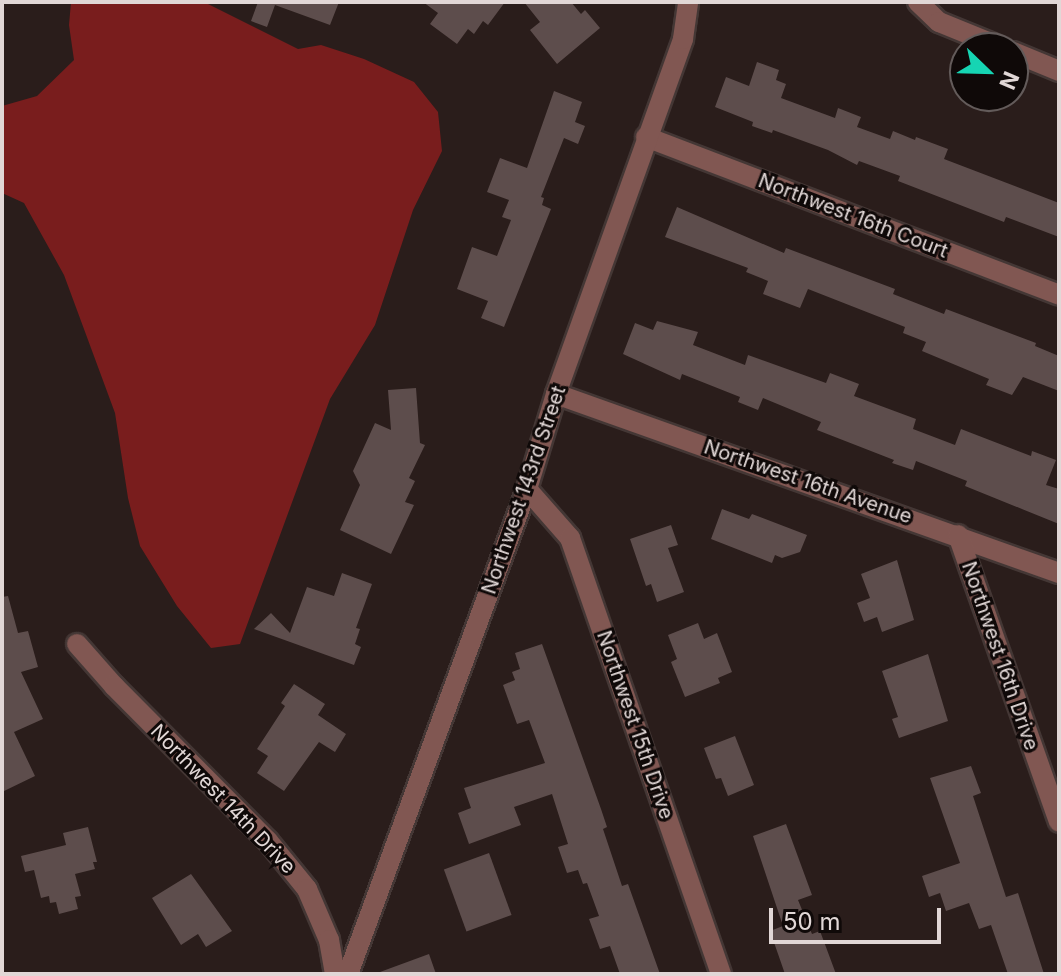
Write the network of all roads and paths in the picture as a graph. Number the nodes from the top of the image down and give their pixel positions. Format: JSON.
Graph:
{"nodes":[{"id":1,"x":688,"y":2,"type":"edge"},
{"id":2,"x":918,"y":2,"type":"edge"},
{"id":3,"x":964,"y":32,"type":"edge"},
{"id":4,"x":1029,"y":59,"type":"edge"},
{"id":5,"x":1059,"y":71,"type":"edge"},
{"id":6,"x":646,"y":137,"type":"junction"},
{"id":7,"x":1059,"y":295,"type":"edge"},
{"id":8,"x":556,"y":394,"type":"junction"},
{"id":9,"x":527,"y":489,"type":"junction"},
{"id":10,"x":958,"y":535,"type":"junction"},
{"id":11,"x":1059,"y":573,"type":"edge"},
{"id":12,"x":77,"y":644,"type":"dead end"},
{"id":13,"x":1059,"y":822,"type":"edge"},
{"id":14,"x":335,"y":974,"type":"edge"},
{"id":15,"x":348,"y":974,"type":"edge"},
{"id":16,"x":721,"y":974,"type":"edge"}],
"edges":[{"from":1,"to":6,"type":"street","name":"Northwest 143rd Street"},
{"from":2,"to":3,"type":"street"},
{"from":4,"to":5,"type":"street"},
{"from":6,"to":7,"type":"street","name":"Northwest 16th Court"},
{"from":6,"to":8,"type":"street","name":"Northwest 143rd Street"},
{"from":8,"to":9,"type":"street","name":"Northwest 143rd Street"},
{"from":8,"to":10,"type":"street","name":"Northwest 16th Avenue"},
{"from":9,"to":15,"type":"street","name":"Northwest 143rd Street"},
{"from":9,"to":16,"type":"street","name":"Northwest 15th Drive"},
{"from":10,"to":11,"type":"street","name":"Northwest 16th Avenue"},
{"from":10,"to":13,"type":"street","name":"Northwest 16th Drive"},
{"from":12,"to":14,"type":"street","name":"Northwest 14th Drive"}]}
